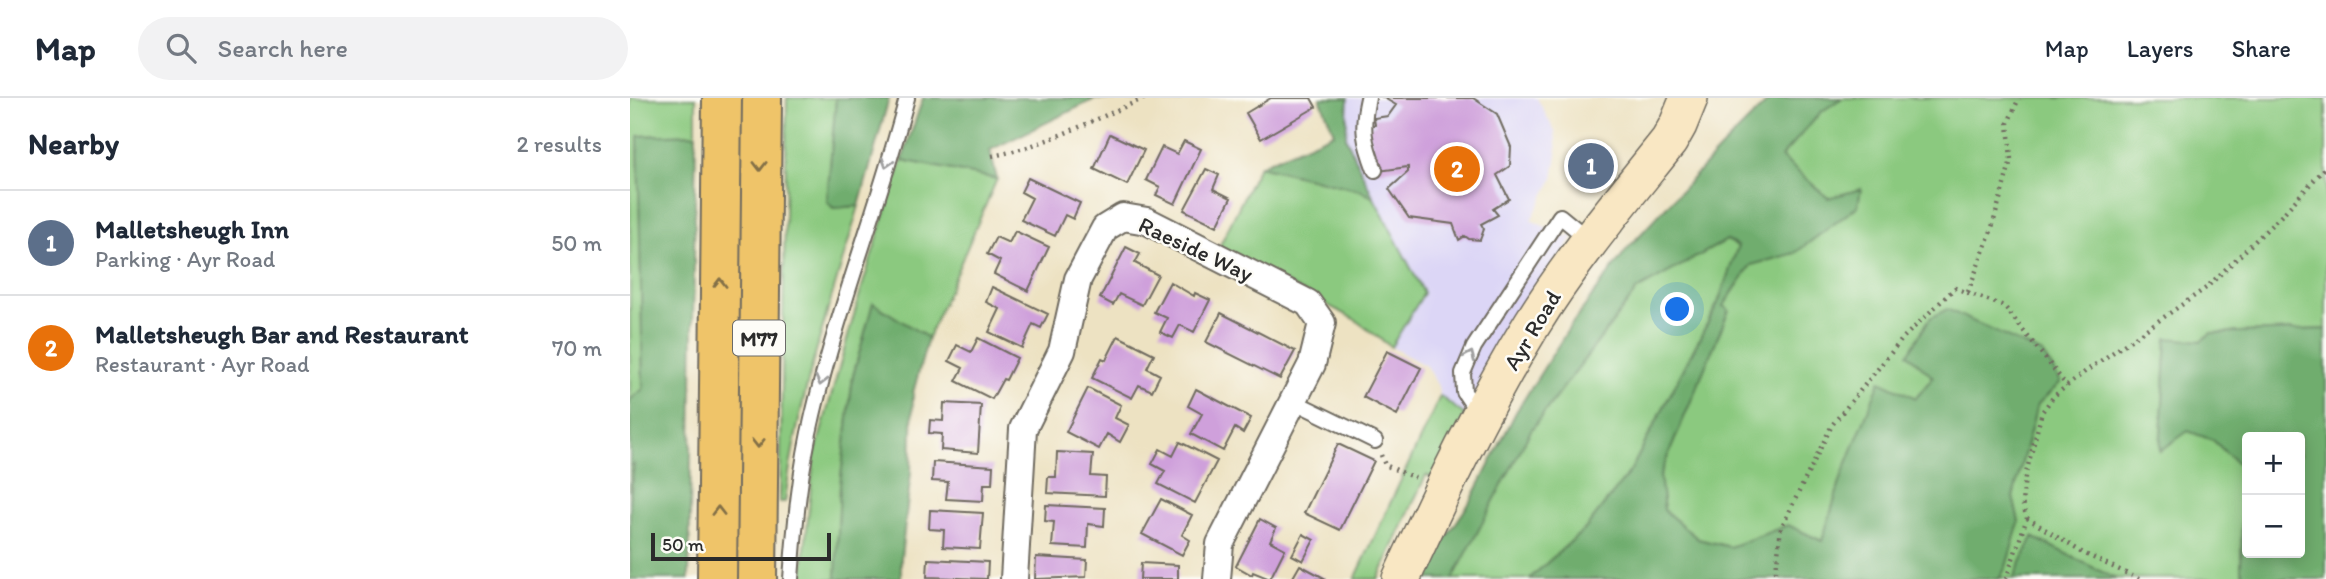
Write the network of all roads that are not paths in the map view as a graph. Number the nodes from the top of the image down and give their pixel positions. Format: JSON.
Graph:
{"nodes":[{"id":1,"x":722,"y":98,"type":"edge"},
{"id":2,"x":762,"y":98,"type":"edge"},
{"id":3,"x":907,"y":98,"type":"edge"},
{"id":4,"x":1368,"y":98,"type":"edge"},
{"id":5,"x":1689,"y":98,"type":"edge"},
{"id":6,"x":1375,"y":170,"type":"dead end"},
{"id":7,"x":1589,"y":240,"type":"junction"},
{"id":8,"x":1293,"y":401,"type":"junction"},
{"id":9,"x":1481,"y":417,"type":"junction"},
{"id":10,"x":1375,"y":441,"type":"road end"},
{"id":11,"x":717,"y":579,"type":"edge"},
{"id":12,"x":757,"y":579,"type":"edge"},
{"id":13,"x":791,"y":579,"type":"edge"},
{"id":14,"x":1014,"y":579,"type":"edge"},
{"id":15,"x":1217,"y":579,"type":"edge"},
{"id":16,"x":1401,"y":579,"type":"edge"}],
"edges":[{"from":11,"to":1,"type":"highway","number":"M77","one_way":true},
{"from":2,"to":12,"type":"highway","number":"M77","one_way":true},
{"from":3,"to":13,"type":"lane","one_way":true},
{"from":4,"to":6,"type":"lane"},
{"from":5,"to":7,"type":"street","name":"Ayr Road"},
{"from":7,"to":9,"type":"street","name":"Ayr Road"},
{"from":9,"to":7,"type":"lane","one_way":true},
{"from":8,"to":10,"type":"lane"},
{"from":8,"to":14,"type":"street","name":"Raeside Way"},
{"from":8,"to":15,"type":"street","name":"Raeside Way"},
{"from":9,"to":16,"type":"street","name":"Ayr Road"}]}
